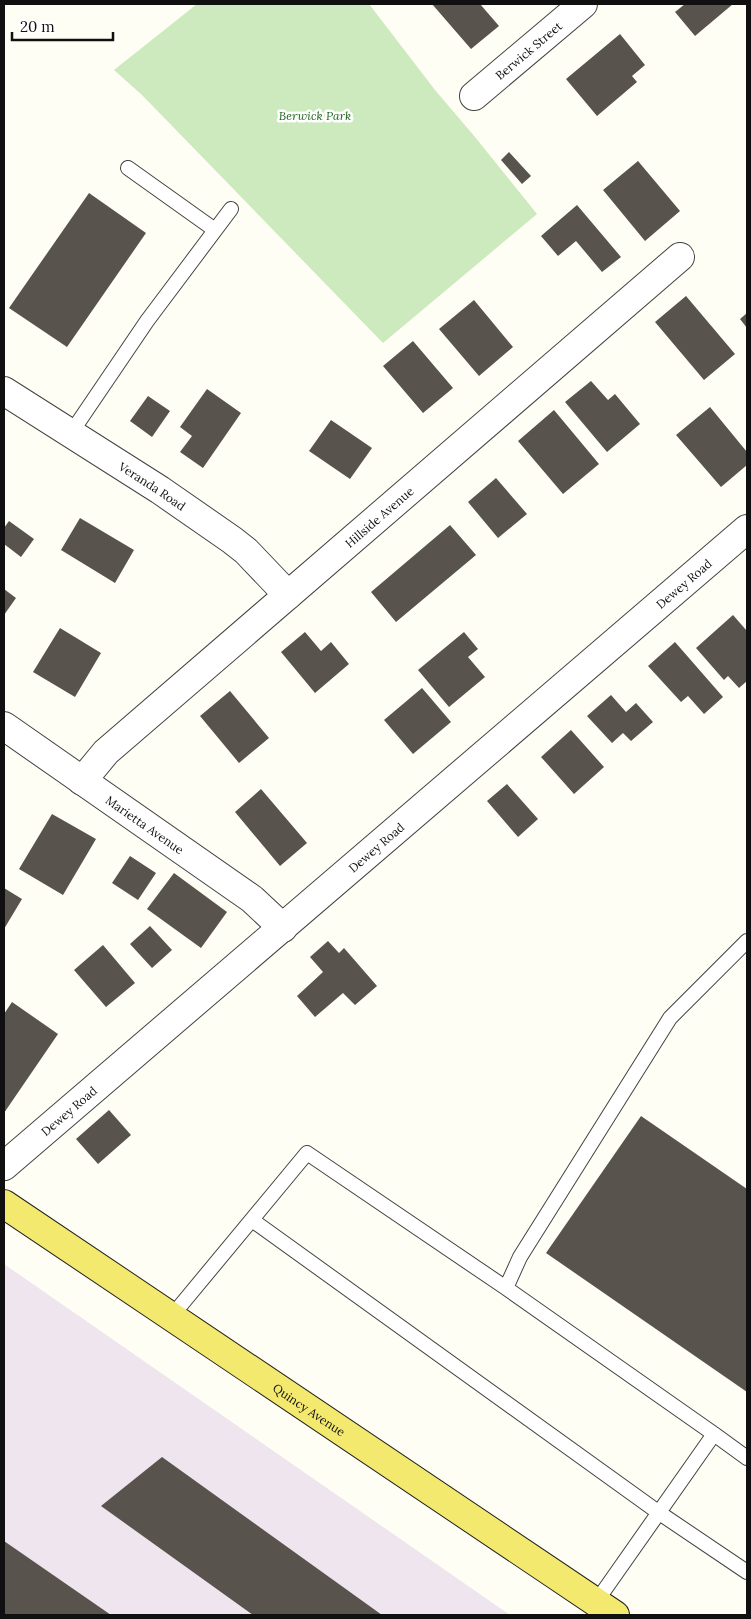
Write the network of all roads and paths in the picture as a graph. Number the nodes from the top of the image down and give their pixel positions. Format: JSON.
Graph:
{"nodes":[{"id":1,"x":583,"y":4,"type":"edge"},
{"id":2,"x":474,"y":96,"type":"dead end"},
{"id":3,"x":128,"y":168,"type":"dead end"},
{"id":4,"x":231,"y":209,"type":"dead end"},
{"id":5,"x":215,"y":230,"type":"junction"},
{"id":6,"x":680,"y":257,"type":"dead end"},
{"id":7,"x":4,"y":391,"type":"edge"},
{"id":8,"x":71,"y":433,"type":"junction"},
{"id":9,"x":747,"y":529,"type":"edge"},
{"id":10,"x":288,"y":595,"type":"junction"},
{"id":11,"x":4,"y":726,"type":"edge"},
{"id":12,"x":82,"y":781,"type":"junction"},
{"id":13,"x":283,"y":928,"type":"junction"},
{"id":14,"x":747,"y":940,"type":"edge"},
{"id":15,"x":4,"y":1166,"type":"edge"},
{"id":16,"x":4,"y":1204,"type":"edge"},
{"id":17,"x":252,"y":1220,"type":"junction"},
{"id":18,"x":506,"y":1288,"type":"junction"},
{"id":19,"x":171,"y":1317,"type":"junction"},
{"id":20,"x":714,"y":1434,"type":"junction"},
{"id":21,"x":747,"y":1458,"type":"edge"},
{"id":22,"x":658,"y":1512,"type":"junction"},
{"id":23,"x":747,"y":1572,"type":"edge"},
{"id":24,"x":605,"y":1609,"type":"edge"}],
"edges":[{"from":1,"to":2,"type":"street","name":"Berwick Street"},
{"from":3,"to":5,"type":"lane"},
{"from":4,"to":5,"type":"lane"},
{"from":5,"to":8,"type":"lane"},
{"from":6,"to":10,"type":"street","name":"Hillside Avenue"},
{"from":7,"to":8,"type":"street","name":"Veranda Road"},
{"from":8,"to":10,"type":"street","name":"Veranda Road"},
{"from":9,"to":13,"type":"street","name":"Dewey Road"},
{"from":10,"to":12,"type":"street","name":"Hillside Avenue"},
{"from":11,"to":12,"type":"street","name":"Marietta Avenue"},
{"from":12,"to":13,"type":"street","name":"Marietta Avenue"},
{"from":13,"to":15,"type":"street","name":"Dewey Road"},
{"from":14,"to":18,"type":"lane"},
{"from":16,"to":19,"type":"main road","name":"Quincy Avenue"},
{"from":17,"to":18,"type":"lane"},
{"from":17,"to":19,"type":"lane"},
{"from":17,"to":22,"type":"lane"},
{"from":18,"to":20,"type":"lane"},
{"from":19,"to":24,"type":"main road","name":"Quincy Avenue"},
{"from":20,"to":21,"type":"lane"},
{"from":20,"to":22,"type":"lane"},
{"from":22,"to":23,"type":"lane"},
{"from":22,"to":24,"type":"lane"}]}
